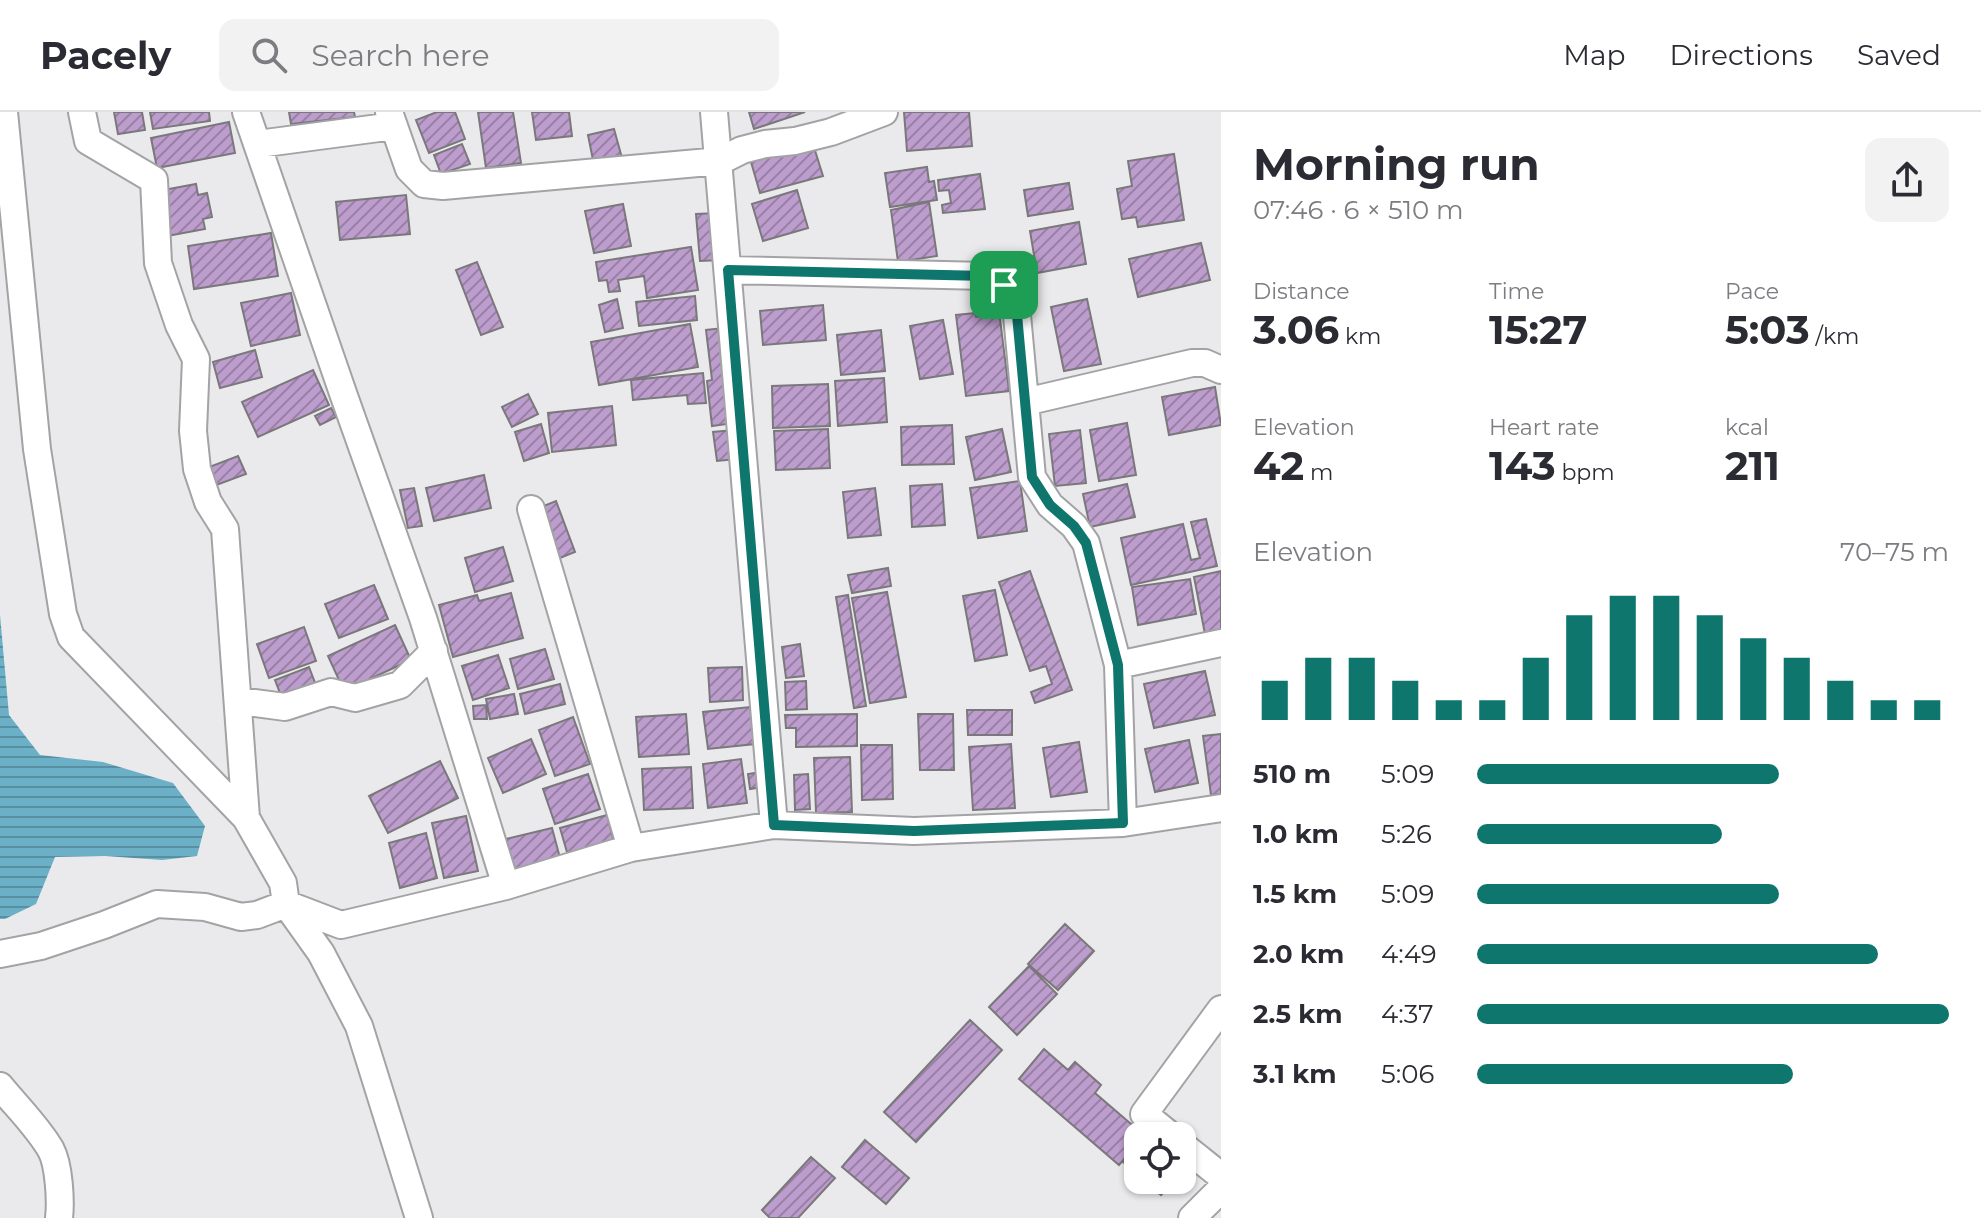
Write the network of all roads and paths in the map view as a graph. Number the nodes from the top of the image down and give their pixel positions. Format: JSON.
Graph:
{"nodes":[{"id":1,"x":4,"y":112,"type":"edge"},
{"id":2,"x":82,"y":112,"type":"edge"},
{"id":3,"x":246,"y":112,"type":"edge"},
{"id":4,"x":714,"y":112,"type":"edge"},
{"id":5,"x":884,"y":112,"type":"edge"},
{"id":6,"x":392,"y":119,"type":"edge"},
{"id":7,"x":258,"y":144,"type":"junction"},
{"id":8,"x":720,"y":161,"type":"junction"},
{"id":9,"x":728,"y":270,"type":"junction"},
{"id":10,"x":1221,"y":370,"type":"edge"},
{"id":11,"x":1025,"y":402,"type":"junction"},
{"id":12,"x":531,"y":509,"type":"dead end"},
{"id":13,"x":1221,"y":643,"type":"edge"},
{"id":14,"x":434,"y":651,"type":"junction"},
{"id":15,"x":1118,"y":665,"type":"junction"},
{"id":16,"x":239,"y":701,"type":"junction"},
{"id":17,"x":1221,"y":808,"type":"edge"},
{"id":18,"x":246,"y":818,"type":"junction"},
{"id":19,"x":1123,"y":823,"type":"junction"},
{"id":20,"x":774,"y":825,"type":"junction"},
{"id":21,"x":631,"y":848,"type":"junction"},
{"id":22,"x":506,"y":886,"type":"junction"},
{"id":23,"x":286,"y":904,"type":"junction"},
{"id":24,"x":0,"y":954,"type":"edge"},
{"id":25,"x":1221,"y":1009,"type":"edge"},
{"id":26,"x":0,"y":1086,"type":"edge"},
{"id":27,"x":1154,"y":1122,"type":"edge"},
{"id":28,"x":1196,"y":1156,"type":"edge"},
{"id":29,"x":1221,"y":1176,"type":"edge"},
{"id":30,"x":1221,"y":1189,"type":"edge"},
{"id":31,"x":59,"y":1218,"type":"edge"},
{"id":32,"x":419,"y":1218,"type":"edge"},
{"id":33,"x":1192,"y":1218,"type":"edge"}],
"edges":[{"from":1,"to":18,"type":"street"},
{"from":2,"to":16,"type":"street"},
{"from":3,"to":7,"type":"street"},
{"from":4,"to":8,"type":"street"},
{"from":5,"to":8,"type":"street"},
{"from":6,"to":7,"type":"street"},
{"from":6,"to":8,"type":"street"},
{"from":7,"to":14,"type":"street"},
{"from":8,"to":9,"type":"street"},
{"from":9,"to":11,"type":"street"},
{"from":9,"to":20,"type":"street"},
{"from":10,"to":11,"type":"street"},
{"from":11,"to":15,"type":"street"},
{"from":12,"to":21,"type":"street"},
{"from":13,"to":15,"type":"street"},
{"from":14,"to":16,"type":"street"},
{"from":14,"to":22,"type":"street"},
{"from":15,"to":19,"type":"street"},
{"from":16,"to":18,"type":"street"},
{"from":17,"to":19,"type":"street"},
{"from":18,"to":23,"type":"street"},
{"from":19,"to":20,"type":"street"},
{"from":20,"to":21,"type":"street"},
{"from":21,"to":22,"type":"street"},
{"from":22,"to":23,"type":"street"},
{"from":23,"to":24,"type":"street"},
{"from":23,"to":32,"type":"street"},
{"from":25,"to":27,"type":"street"},
{"from":26,"to":31,"type":"street"},
{"from":28,"to":29,"type":"street"},
{"from":30,"to":33,"type":"street"}]}
